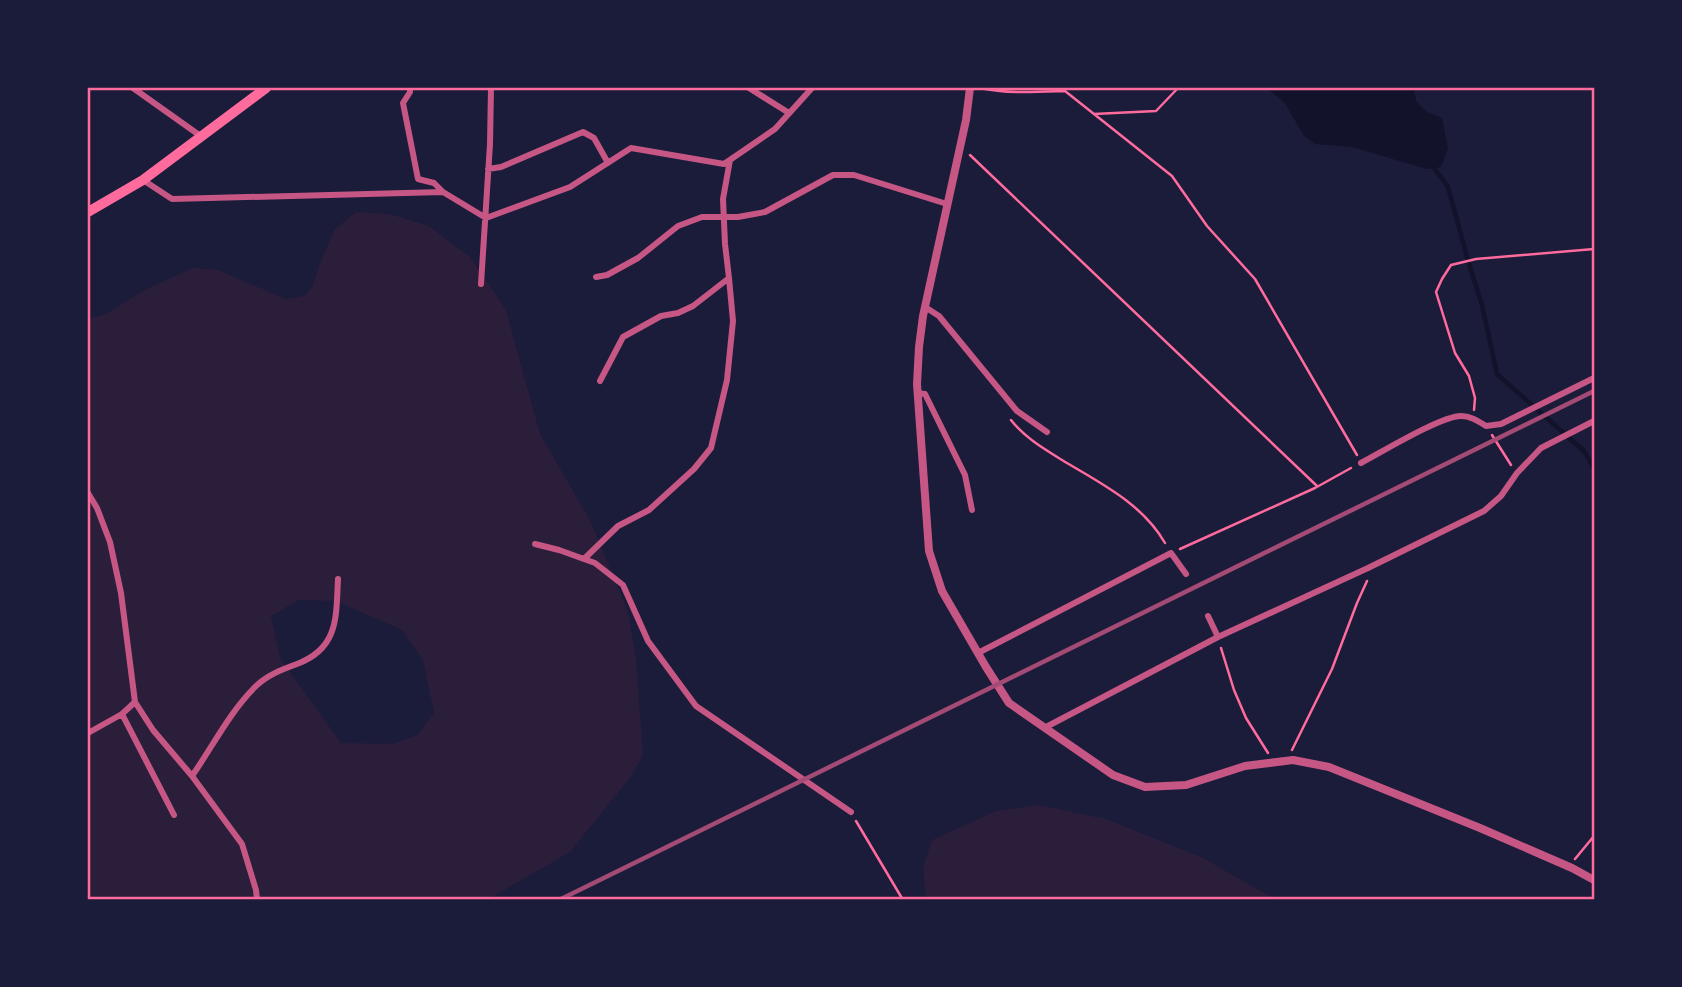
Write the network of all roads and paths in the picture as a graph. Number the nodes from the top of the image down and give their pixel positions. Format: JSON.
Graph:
{"nodes":[{"id":1,"x":133,"y":88,"type":"edge"},
{"id":2,"x":267,"y":88,"type":"edge"},
{"id":3,"x":410,"y":88,"type":"edge"},
{"id":4,"x":491,"y":88,"type":"edge"},
{"id":5,"x":749,"y":88,"type":"edge"},
{"id":6,"x":812,"y":88,"type":"edge"},
{"id":7,"x":970,"y":88,"type":"edge"},
{"id":8,"x":979,"y":88,"type":"edge"},
{"id":9,"x":1178,"y":88,"type":"edge"},
{"id":10,"x":789,"y":114,"type":"junction"},
{"id":11,"x":1094,"y":114,"type":"junction"},
{"id":12,"x":202,"y":137,"type":"junction"},
{"id":13,"x":960,"y":146,"type":"junction"},
{"id":14,"x":730,"y":159,"type":"junction"},
{"id":15,"x":608,"y":163,"type":"junction"},
{"id":16,"x":488,"y":169,"type":"junction"},
{"id":17,"x":143,"y":180,"type":"junction"},
{"id":18,"x":443,"y":192,"type":"junction"},
{"id":19,"x":947,"y":204,"type":"junction"},
{"id":20,"x":88,"y":212,"type":"edge"},
{"id":21,"x":725,"y":217,"type":"junction"},
{"id":22,"x":486,"y":218,"type":"junction"},
{"id":23,"x":1594,"y":248,"type":"edge"},
{"id":24,"x":596,"y":277,"type":"dead end"},
{"id":25,"x":729,"y":278,"type":"junction"},
{"id":26,"x":481,"y":284,"type":"dead end"},
{"id":27,"x":925,"y":307,"type":"junction"},
{"id":28,"x":1594,"y":378,"type":"edge"},
{"id":29,"x":600,"y":381,"type":"dead end"},
{"id":30,"x":918,"y":393,"type":"junction"},
{"id":31,"x":1473,"y":418,"type":"junction"},
{"id":32,"x":1594,"y":421,"type":"edge"},
{"id":33,"x":1486,"y":426,"type":"junction"},
{"id":34,"x":1047,"y":432,"type":"dead end"},
{"id":35,"x":1361,"y":463,"type":"junction"},
{"id":36,"x":1517,"y":473,"type":"junction"},
{"id":37,"x":1317,"y":486,"type":"junction"},
{"id":38,"x":88,"y":493,"type":"edge"},
{"id":39,"x":972,"y":510,"type":"dead end"},
{"id":40,"x":535,"y":544,"type":"dead end"},
{"id":41,"x":1171,"y":553,"type":"junction"},
{"id":42,"x":584,"y":559,"type":"junction"},
{"id":43,"x":1368,"y":568,"type":"junction"},
{"id":44,"x":1186,"y":574,"type":"dead end"},
{"id":45,"x":338,"y":579,"type":"dead end"},
{"id":46,"x":1208,"y":616,"type":"dead end"},
{"id":47,"x":1219,"y":637,"type":"junction"},
{"id":48,"x":978,"y":653,"type":"junction"},
{"id":49,"x":135,"y":702,"type":"junction"},
{"id":50,"x":122,"y":715,"type":"junction"},
{"id":51,"x":1046,"y":727,"type":"junction"},
{"id":52,"x":88,"y":733,"type":"edge"},
{"id":53,"x":1293,"y":760,"type":"junction"},
{"id":54,"x":1270,"y":763,"type":"junction"},
{"id":55,"x":192,"y":776,"type":"junction"},
{"id":56,"x":851,"y":812,"type":"joint"},
{"id":57,"x":174,"y":815,"type":"dead end"},
{"id":58,"x":1594,"y":836,"type":"edge"},
{"id":59,"x":1572,"y":868,"type":"junction"},
{"id":60,"x":1594,"y":880,"type":"edge"},
{"id":61,"x":257,"y":900,"type":"edge"},
{"id":62,"x":903,"y":900,"type":"edge"}],
"edges":[{"from":1,"to":12,"type":"street"},
{"from":2,"to":12,"type":"main road"},
{"from":3,"to":18,"type":"street"},
{"from":4,"to":16,"type":"street"},
{"from":5,"to":10,"type":"street"},
{"from":6,"to":10,"type":"street"},
{"from":7,"to":13,"type":"street"},
{"from":8,"to":11,"type":"path"},
{"from":9,"to":11,"type":"path"},
{"from":10,"to":14,"type":"street"},
{"from":11,"to":35,"type":"path"},
{"from":12,"to":17,"type":"main road"},
{"from":13,"to":19,"type":"street"},
{"from":13,"to":37,"type":"path"},
{"from":14,"to":15,"type":"street"},
{"from":14,"to":21,"type":"street"},
{"from":15,"to":16,"type":"street"},
{"from":15,"to":22,"type":"street"},
{"from":16,"to":22,"type":"street"},
{"from":17,"to":18,"type":"street"},
{"from":17,"to":20,"type":"main road"},
{"from":18,"to":22,"type":"street"},
{"from":19,"to":21,"type":"street"},
{"from":19,"to":27,"type":"street"},
{"from":21,"to":24,"type":"street"},
{"from":21,"to":25,"type":"street"},
{"from":22,"to":26,"type":"street"},
{"from":23,"to":31,"type":"path"},
{"from":25,"to":29,"type":"street"},
{"from":25,"to":42,"type":"street"},
{"from":27,"to":30,"type":"street"},
{"from":27,"to":34,"type":"street"},
{"from":28,"to":33,"type":"street"},
{"from":30,"to":39,"type":"street"},
{"from":30,"to":48,"type":"street"},
{"from":31,"to":33,"type":"street"},
{"from":31,"to":35,"type":"street"},
{"from":32,"to":36,"type":"street"},
{"from":33,"to":36,"type":"path"},
{"from":35,"to":37,"type":"path"},
{"from":36,"to":43,"type":"street"},
{"from":37,"to":41,"type":"path"},
{"from":38,"to":49,"type":"street"},
{"from":40,"to":42,"type":"street"},
{"from":41,"to":44,"type":"street"},
{"from":41,"to":48,"type":"street"},
{"from":42,"to":56,"type":"street"},
{"from":43,"to":47,"type":"street"},
{"from":43,"to":53,"type":"path"},
{"from":45,"to":55,"type":"street"},
{"from":46,"to":47,"type":"street"},
{"from":47,"to":51,"type":"street"},
{"from":47,"to":54,"type":"path"},
{"from":48,"to":51,"type":"street"},
{"from":49,"to":50,"type":"street"},
{"from":49,"to":55,"type":"street"},
{"from":50,"to":52,"type":"street"},
{"from":50,"to":57,"type":"street"},
{"from":51,"to":54,"type":"street"},
{"from":53,"to":54,"type":"street"},
{"from":53,"to":59,"type":"street"},
{"from":55,"to":61,"type":"street"},
{"from":56,"to":62,"type":"path"},
{"from":58,"to":59,"type":"path"},
{"from":59,"to":60,"type":"street"}]}
